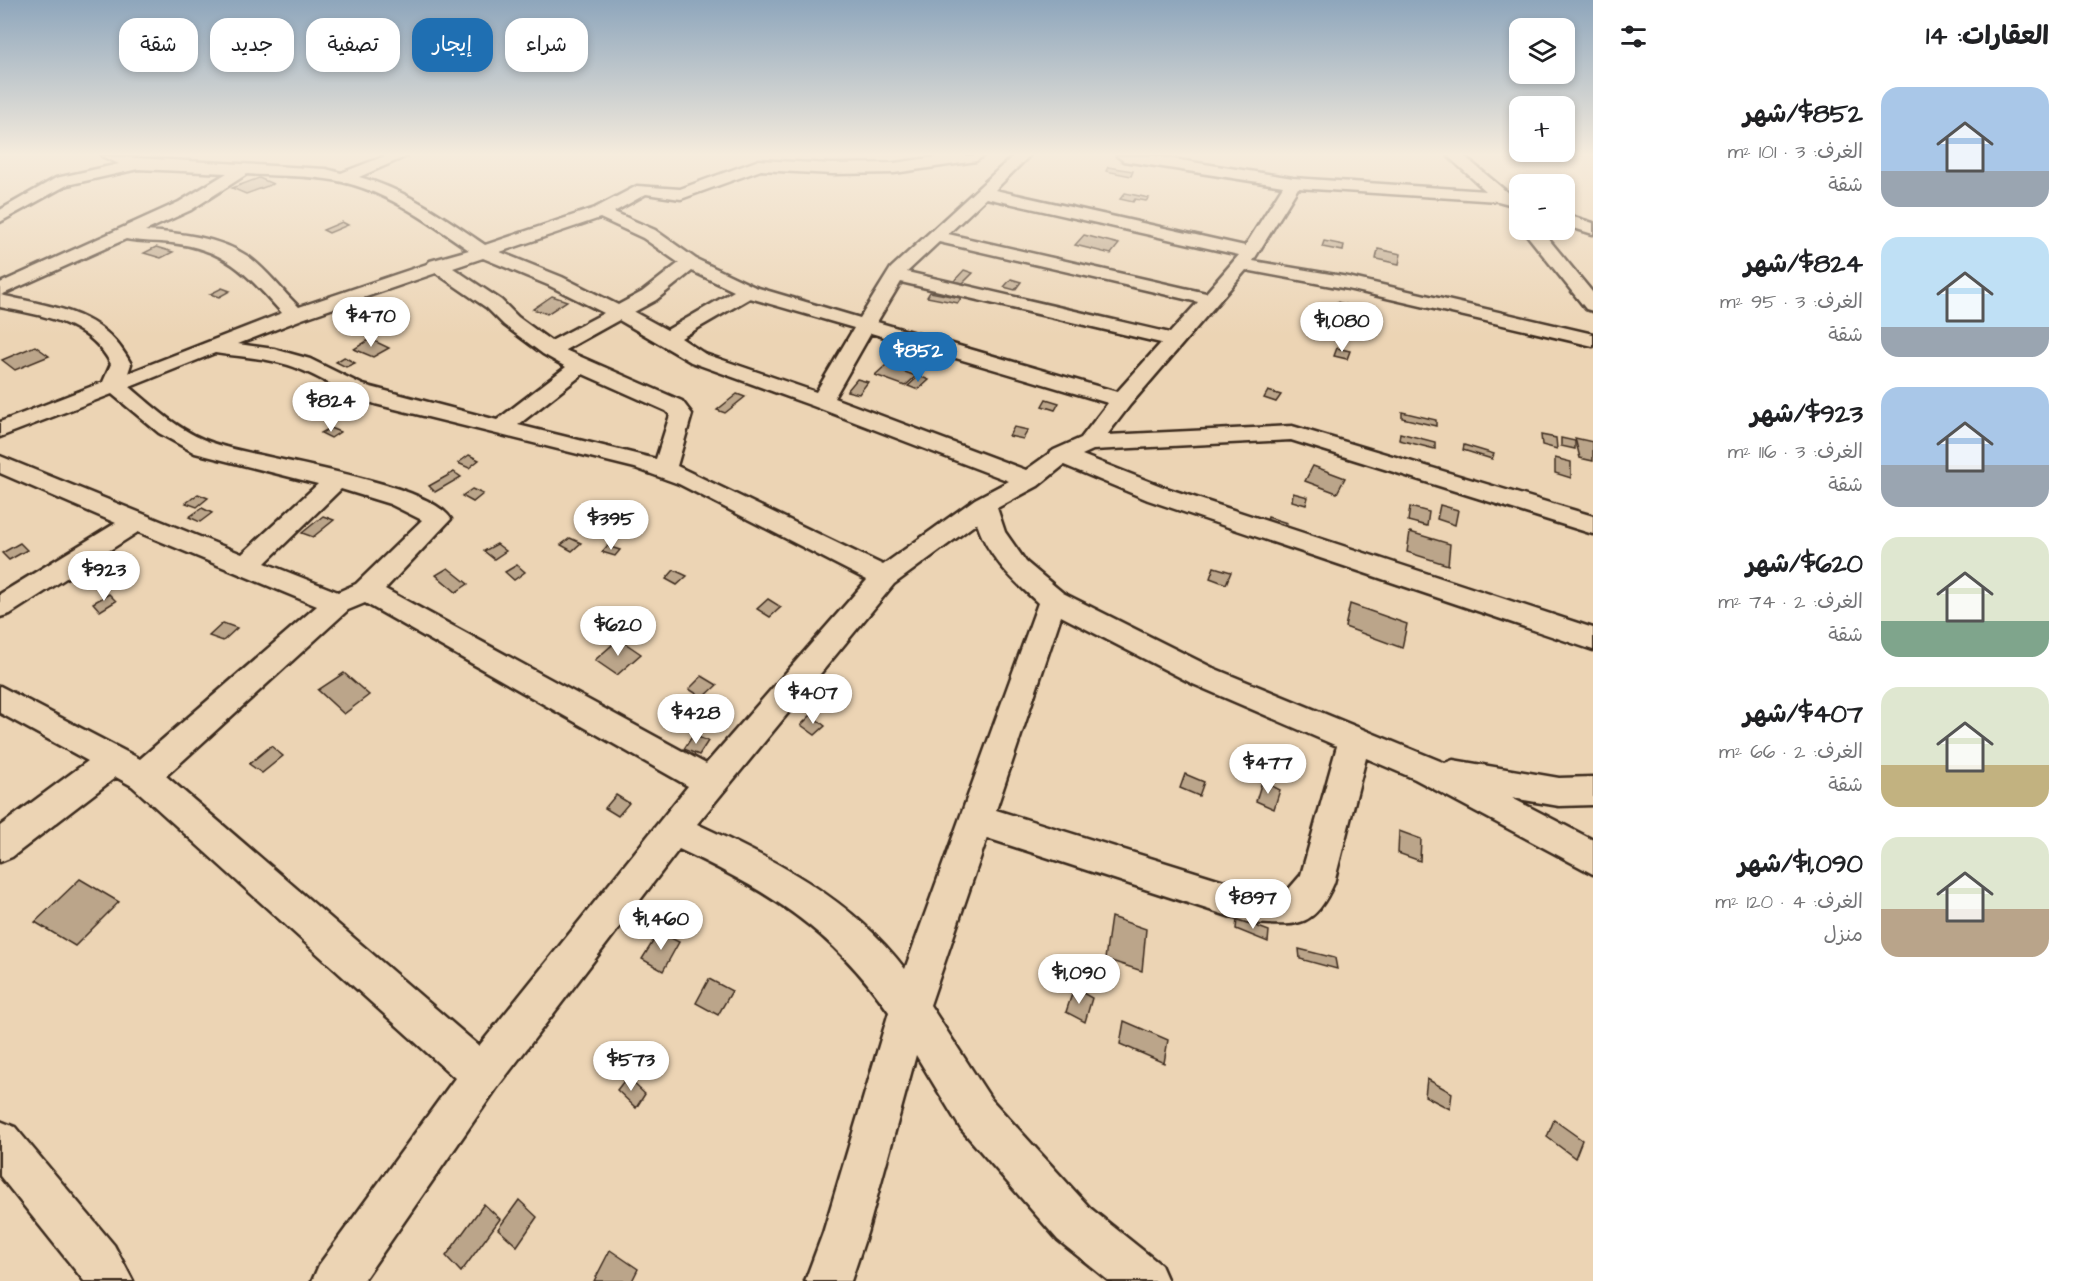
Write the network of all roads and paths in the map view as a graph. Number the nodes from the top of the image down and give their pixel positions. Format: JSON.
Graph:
{"nodes":[{"id":1,"x":165,"y":216,"type":"edge"},
{"id":2,"x":431,"y":216,"type":"edge"},
{"id":3,"x":589,"y":216,"type":"edge"},
{"id":4,"x":609,"y":216,"type":"edge"},
{"id":5,"x":957,"y":216,"type":"edge"},
{"id":6,"x":1077,"y":216,"type":"edge"},
{"id":7,"x":1272,"y":216,"type":"edge"},
{"id":8,"x":1575,"y":221,"type":"edge"},
{"id":9,"x":1575,"y":222,"type":"edge"},
{"id":10,"x":1593,"y":225,"type":"edge"},
{"id":11,"x":1593,"y":229,"type":"edge"},
{"id":12,"x":126,"y":235,"type":"junction"},
{"id":13,"x":935,"y":236,"type":"junction"},
{"id":14,"x":1540,"y":240,"type":"edge"},
{"id":15,"x":482,"y":251,"type":"junction"},
{"id":16,"x":1246,"y":258,"type":"junction"},
{"id":17,"x":690,"y":263,"type":"junction"},
{"id":18,"x":436,"y":265,"type":"junction"},
{"id":19,"x":895,"y":274,"type":"junction"},
{"id":20,"x":0,"y":290,"type":"edge"},
{"id":21,"x":748,"y":291,"type":"junction"},
{"id":22,"x":1213,"y":300,"type":"junction"},
{"id":23,"x":0,"y":301,"type":"edge"},
{"id":24,"x":1593,"y":305,"type":"edge"},
{"id":25,"x":618,"y":312,"type":"junction"},
{"id":26,"x":295,"y":315,"type":"junction"},
{"id":27,"x":868,"y":325,"type":"junction"},
{"id":28,"x":667,"y":338,"type":"junction"},
{"id":29,"x":1174,"y":340,"type":"junction"},
{"id":30,"x":1593,"y":340,"type":"edge"},
{"id":31,"x":211,"y":346,"type":"junction"},
{"id":32,"x":550,"y":350,"type":"junction"},
{"id":33,"x":581,"y":366,"type":"junction"},
{"id":34,"x":113,"y":384,"type":"junction"},
{"id":35,"x":1122,"y":400,"type":"junction"},
{"id":36,"x":821,"y":401,"type":"junction"},
{"id":37,"x":502,"y":427,"type":"junction"},
{"id":38,"x":0,"y":430,"type":"edge"},
{"id":39,"x":1076,"y":449,"type":"junction"},
{"id":40,"x":0,"y":464,"type":"edge"},
{"id":41,"x":664,"y":470,"type":"junction"},
{"id":42,"x":1029,"y":480,"type":"junction"},
{"id":43,"x":335,"y":481,"type":"junction"},
{"id":44,"x":984,"y":505,"type":"junction"},
{"id":45,"x":136,"y":522,"type":"junction"},
{"id":46,"x":1593,"y":525,"type":"edge"},
{"id":47,"x":246,"y":567,"type":"junction"},
{"id":48,"x":885,"y":577,"type":"junction"},
{"id":49,"x":366,"y":591,"type":"junction"},
{"id":50,"x":1053,"y":600,"type":"junction"},
{"id":51,"x":338,"y":603,"type":"junction"},
{"id":52,"x":0,"y":607,"type":"edge"},
{"id":53,"x":1593,"y":639,"type":"edge"},
{"id":54,"x":0,"y":698,"type":"edge"},
{"id":55,"x":1355,"y":740,"type":"junction"},
{"id":56,"x":129,"y":768,"type":"junction"},
{"id":57,"x":1426,"y":769,"type":"junction"},
{"id":58,"x":710,"y":782,"type":"junction"},
{"id":59,"x":1593,"y":791,"type":"edge"},
{"id":60,"x":976,"y":819,"type":"junction"},
{"id":61,"x":674,"y":830,"type":"junction"},
{"id":62,"x":0,"y":846,"type":"edge"},
{"id":63,"x":1593,"y":858,"type":"edge"},
{"id":64,"x":910,"y":1008,"type":"junction"},
{"id":65,"x":482,"y":1075,"type":"junction"},
{"id":66,"x":0,"y":1142,"type":"edge"},
{"id":67,"x":110,"y":1281,"type":"edge"},
{"id":68,"x":335,"y":1281,"type":"edge"},
{"id":69,"x":828,"y":1281,"type":"edge"},
{"id":70,"x":1145,"y":1281,"type":"edge"}],
"edges":[{"from":1,"to":12,"type":"street"},
{"from":2,"to":15,"type":"street"},
{"from":3,"to":15,"type":"street"},
{"from":4,"to":17,"type":"street"},
{"from":5,"to":13,"type":"street"},
{"from":6,"to":16,"type":"street"},
{"from":7,"to":16,"type":"street"},
{"from":8,"to":10,"type":"street"},
{"from":9,"to":11,"type":"street"},
{"from":12,"to":20,"type":"street"},
{"from":12,"to":26,"type":"street"},
{"from":13,"to":19,"type":"street"},
{"from":13,"to":22,"type":"street"},
{"from":14,"to":24,"type":"street"},
{"from":15,"to":18,"type":"street"},
{"from":15,"to":25,"type":"street"},
{"from":16,"to":22,"type":"street"},
{"from":16,"to":30,"type":"street"},
{"from":17,"to":21,"type":"street"},
{"from":17,"to":25,"type":"street"},
{"from":18,"to":26,"type":"street"},
{"from":18,"to":32,"type":"street"},
{"from":19,"to":27,"type":"street"},
{"from":19,"to":29,"type":"street"},
{"from":21,"to":27,"type":"street"},
{"from":21,"to":28,"type":"street"},
{"from":22,"to":29,"type":"street"},
{"from":23,"to":34,"type":"street"},
{"from":25,"to":28,"type":"street"},
{"from":25,"to":32,"type":"street"},
{"from":26,"to":31,"type":"street"},
{"from":27,"to":35,"type":"street"},
{"from":27,"to":36,"type":"street"},
{"from":28,"to":36,"type":"street"},
{"from":29,"to":35,"type":"street"},
{"from":31,"to":34,"type":"street"},
{"from":31,"to":37,"type":"street"},
{"from":32,"to":33,"type":"street"},
{"from":33,"to":37,"type":"street"},
{"from":33,"to":41,"type":"street"},
{"from":34,"to":38,"type":"street"},
{"from":34,"to":43,"type":"street"},
{"from":35,"to":39,"type":"street"},
{"from":36,"to":42,"type":"street"},
{"from":37,"to":41,"type":"street"},
{"from":39,"to":42,"type":"street"},
{"from":39,"to":46,"type":"street"},
{"from":39,"to":53,"type":"street"},
{"from":40,"to":45,"type":"street"},
{"from":41,"to":48,"type":"street"},
{"from":42,"to":44,"type":"street"},
{"from":43,"to":47,"type":"street"},
{"from":43,"to":49,"type":"street"},
{"from":44,"to":48,"type":"street"},
{"from":44,"to":50,"type":"street"},
{"from":45,"to":47,"type":"street"},
{"from":45,"to":52,"type":"street"},
{"from":47,"to":51,"type":"street"},
{"from":48,"to":58,"type":"street"},
{"from":49,"to":51,"type":"street"},
{"from":49,"to":58,"type":"street"},
{"from":50,"to":55,"type":"street"},
{"from":50,"to":60,"type":"street"},
{"from":51,"to":56,"type":"street"},
{"from":54,"to":56,"type":"street"},
{"from":55,"to":57,"type":"street"},
{"from":55,"to":60,"type":"street"},
{"from":56,"to":62,"type":"street"},
{"from":56,"to":65,"type":"street"},
{"from":57,"to":59,"type":"street"},
{"from":57,"to":63,"type":"street"},
{"from":58,"to":61,"type":"street"},
{"from":60,"to":64,"type":"street"},
{"from":61,"to":64,"type":"street"},
{"from":61,"to":65,"type":"street"},
{"from":64,"to":69,"type":"street"},
{"from":64,"to":70,"type":"street"},
{"from":65,"to":68,"type":"street"},
{"from":66,"to":67,"type":"street"}]}
